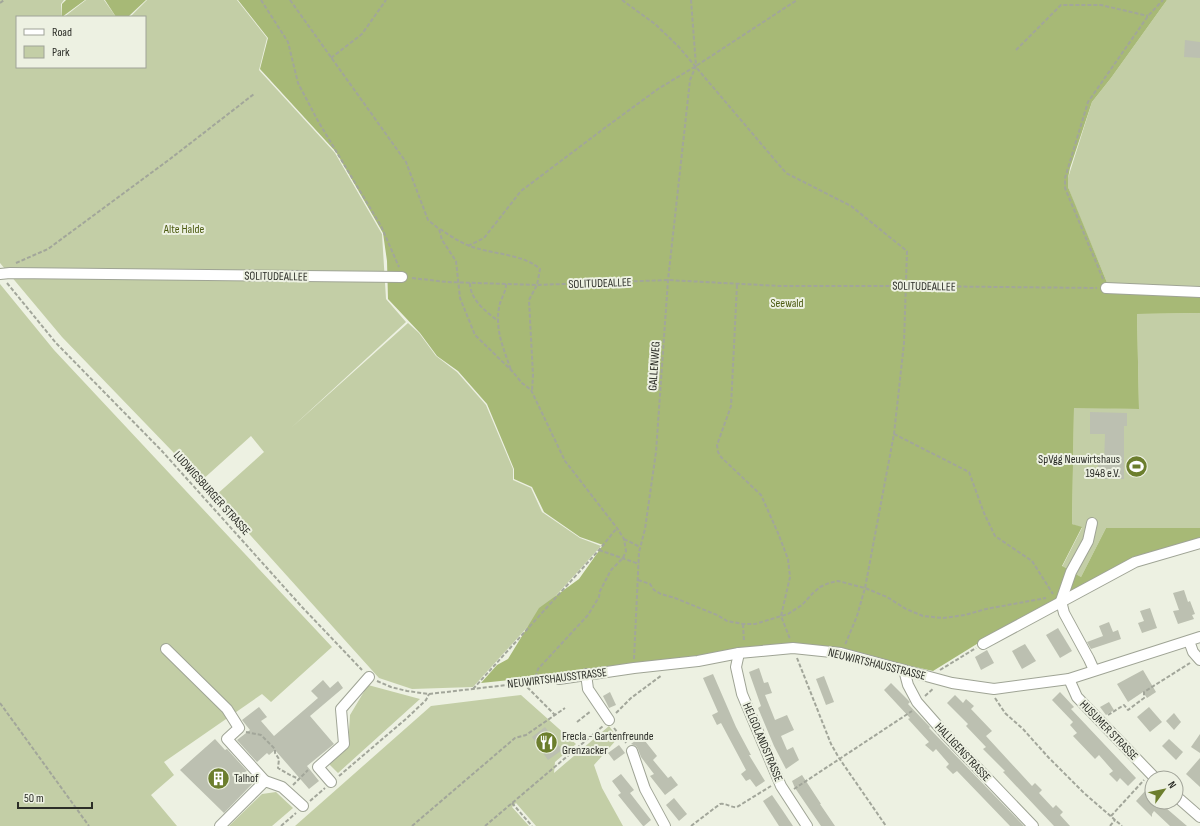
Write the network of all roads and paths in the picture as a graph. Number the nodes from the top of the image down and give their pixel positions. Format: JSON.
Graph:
{"nodes":[{"id":1,"x":4,"y":0,"type":"edge"},
{"id":2,"x":261,"y":0,"type":"edge"},
{"id":3,"x":290,"y":0,"type":"edge"},
{"id":4,"x":386,"y":0,"type":"edge"},
{"id":5,"x":622,"y":0,"type":"edge"},
{"id":6,"x":691,"y":0,"type":"edge"},
{"id":7,"x":797,"y":0,"type":"edge"},
{"id":8,"x":1163,"y":0,"type":"edge"},
{"id":9,"x":0,"y":3,"type":"edge"},
{"id":10,"x":1148,"y":16,"type":"junction"},
{"id":11,"x":1016,"y":50,"type":"dead end"},
{"id":12,"x":331,"y":58,"type":"junction"},
{"id":13,"x":696,"y":66,"type":"junction"},
{"id":14,"x":254,"y":94,"type":"dead end"},
{"id":15,"x":439,"y":229,"type":"junction"},
{"id":16,"x":468,"y":246,"type":"junction"},
{"id":17,"x":14,"y":263,"type":"dead end"},
{"id":18,"x":402,"y":277,"type":"junction"},
{"id":19,"x":3,"y":278,"type":"edge"},
{"id":20,"x":668,"y":280,"type":"junction"},
{"id":21,"x":458,"y":282,"type":"junction"},
{"id":22,"x":470,"y":283,"type":"junction"},
{"id":23,"x":506,"y":284,"type":"junction"},
{"id":24,"x":737,"y":284,"type":"junction"},
{"id":25,"x":537,"y":285,"type":"junction"},
{"id":26,"x":906,"y":286,"type":"junction"},
{"id":27,"x":1106,"y":288,"type":"junction"},
{"id":28,"x":1200,"y":292,"type":"edge"},
{"id":29,"x":497,"y":320,"type":"junction"},
{"id":30,"x":512,"y":371,"type":"junction"},
{"id":31,"x":532,"y":392,"type":"junction"},
{"id":32,"x":894,"y":434,"type":"junction"},
{"id":33,"x":1092,"y":522,"type":"dead end"},
{"id":34,"x":618,"y":528,"type":"junction"},
{"id":35,"x":624,"y":539,"type":"junction"},
{"id":36,"x":1200,"y":543,"type":"edge"},
{"id":37,"x":640,"y":547,"type":"junction"},
{"id":38,"x":599,"y":550,"type":"junction"},
{"id":39,"x":623,"y":558,"type":"junction"},
{"id":40,"x":639,"y":564,"type":"junction"},
{"id":41,"x":638,"y":580,"type":"junction"},
{"id":42,"x":865,"y":588,"type":"junction"},
{"id":43,"x":1061,"y":601,"type":"junction"},
{"id":44,"x":781,"y":616,"type":"junction"},
{"id":45,"x":743,"y":624,"type":"junction"},
{"id":46,"x":1200,"y":637,"type":"edge"},
{"id":47,"x":1189,"y":641,"type":"junction"},
{"id":48,"x":980,"y":646,"type":"joint"},
{"id":49,"x":793,"y":648,"type":"junction"},
{"id":50,"x":166,"y":649,"type":"dead end"},
{"id":51,"x":741,"y":653,"type":"junction"},
{"id":52,"x":841,"y":653,"type":"junction"},
{"id":53,"x":1195,"y":656,"type":"edge"},
{"id":54,"x":951,"y":663,"type":"dead end"},
{"id":55,"x":675,"y":664,"type":"junction"},
{"id":56,"x":634,"y":668,"type":"junction"},
{"id":57,"x":904,"y":670,"type":"junction"},
{"id":58,"x":1094,"y":670,"type":"junction"},
{"id":59,"x":586,"y":674,"type":"junction"},
{"id":60,"x":369,"y":677,"type":"junction"},
{"id":61,"x":559,"y":679,"type":"joint"},
{"id":62,"x":1069,"y":679,"type":"junction"},
{"id":63,"x":534,"y":682,"type":"junction"},
{"id":64,"x":523,"y":683,"type":"junction"},
{"id":65,"x":473,"y":689,"type":"junction"},
{"id":66,"x":933,"y":689,"type":"dead end"},
{"id":67,"x":994,"y":689,"type":"junction"},
{"id":68,"x":429,"y":694,"type":"junction"},
{"id":69,"x":924,"y":697,"type":"dead end"},
{"id":70,"x":0,"y":703,"type":"edge"},
{"id":71,"x":599,"y":706,"type":"junction"},
{"id":72,"x":915,"y":707,"type":"dead end"},
{"id":73,"x":565,"y":708,"type":"dead end"},
{"id":74,"x":1103,"y":714,"type":"junction"},
{"id":75,"x":555,"y":715,"type":"junction"},
{"id":76,"x":609,"y":720,"type":"junction"},
{"id":77,"x":576,"y":722,"type":"dead end"},
{"id":78,"x":239,"y":728,"type":"junction"},
{"id":79,"x":632,"y":751,"type":"joint"},
{"id":80,"x":840,"y":758,"type":"junction"},
{"id":81,"x":318,"y":767,"type":"junction"},
{"id":82,"x":1147,"y":770,"type":"edge"},
{"id":83,"x":299,"y":779,"type":"junction"},
{"id":84,"x":265,"y":781,"type":"junction"},
{"id":85,"x":779,"y":781,"type":"junction"},
{"id":86,"x":331,"y":782,"type":"junction"},
{"id":87,"x":1144,"y":784,"type":"edge"},
{"id":88,"x":286,"y":791,"type":"junction"},
{"id":89,"x":786,"y":794,"type":"junction"},
{"id":90,"x":512,"y":803,"type":"junction"},
{"id":91,"x":1184,"y":803,"type":"edge"},
{"id":92,"x":303,"y":806,"type":"junction"},
{"id":93,"x":1111,"y":816,"type":"junction"},
{"id":94,"x":1200,"y":817,"type":"edge"},
{"id":95,"x":1115,"y":820,"type":"junction"},
{"id":96,"x":89,"y":826,"type":"edge"},
{"id":97,"x":220,"y":826,"type":"edge"},
{"id":98,"x":281,"y":826,"type":"edge"},
{"id":99,"x":412,"y":826,"type":"edge"},
{"id":100,"x":485,"y":826,"type":"edge"},
{"id":101,"x":532,"y":826,"type":"edge"},
{"id":102,"x":664,"y":826,"type":"edge"},
{"id":103,"x":691,"y":826,"type":"edge"},
{"id":104,"x":807,"y":826,"type":"edge"},
{"id":105,"x":886,"y":826,"type":"edge"},
{"id":106,"x":1033,"y":826,"type":"edge"},
{"id":107,"x":1110,"y":826,"type":"edge"},
{"id":108,"x":1122,"y":826,"type":"edge"}],
"edges":[{"from":1,"to":9,"type":"path"},
{"from":2,"to":18,"type":"path"},
{"from":3,"to":12,"type":"path"},
{"from":4,"to":12,"type":"path"},
{"from":5,"to":13,"type":"path"},
{"from":6,"to":13,"type":"path"},
{"from":7,"to":13,"type":"path"},
{"from":8,"to":10,"type":"path"},
{"from":10,"to":11,"type":"path"},
{"from":10,"to":27,"type":"path"},
{"from":12,"to":15,"type":"path"},
{"from":13,"to":16,"type":"path"},
{"from":13,"to":20,"type":"path","name":"GALLENWEG"},
{"from":13,"to":26,"type":"path"},
{"from":14,"to":17,"type":"path"},
{"from":15,"to":16,"type":"path"},
{"from":15,"to":21,"type":"path"},
{"from":16,"to":25,"type":"path"},
{"from":18,"to":19,"type":"street","name":"SOLITUDEALLEE"},
{"from":18,"to":21,"type":"path","name":"SOLITUDEALLEE"},
{"from":19,"to":60,"type":"path","name":"LUDWIGSBURGER STRASSE"},
{"from":20,"to":24,"type":"path","name":"SOLITUDEALLEE"},
{"from":20,"to":25,"type":"path","name":"SOLITUDEALLEE"},
{"from":20,"to":37,"type":"path","name":"GALLENWEG"},
{"from":21,"to":22,"type":"path","name":"SOLITUDEALLEE"},
{"from":21,"to":30,"type":"path"},
{"from":22,"to":23,"type":"path","name":"SOLITUDEALLEE"},
{"from":22,"to":29,"type":"path"},
{"from":23,"to":25,"type":"path","name":"SOLITUDEALLEE"},
{"from":23,"to":29,"type":"path"},
{"from":24,"to":26,"type":"path","name":"SOLITUDEALLEE"},
{"from":24,"to":44,"type":"path"},
{"from":25,"to":31,"type":"path"},
{"from":26,"to":27,"type":"path","name":"SOLITUDEALLEE"},
{"from":26,"to":32,"type":"path"},
{"from":27,"to":28,"type":"street"},
{"from":29,"to":30,"type":"path"},
{"from":30,"to":31,"type":"path"},
{"from":31,"to":34,"type":"path"},
{"from":32,"to":42,"type":"path"},
{"from":32,"to":42,"type":"path"},
{"from":33,"to":43,"type":"street"},
{"from":34,"to":35,"type":"path"},
{"from":34,"to":38,"type":"path"},
{"from":35,"to":37,"type":"path"},
{"from":35,"to":39,"type":"path"},
{"from":36,"to":43,"type":"street"},
{"from":37,"to":40,"type":"path","name":"GALLENWEG"},
{"from":38,"to":39,"type":"path"},
{"from":38,"to":65,"type":"path"},
{"from":39,"to":40,"type":"path"},
{"from":39,"to":63,"type":"path"},
{"from":40,"to":41,"type":"path","name":"GALLENWEG"},
{"from":41,"to":45,"type":"path"},
{"from":41,"to":56,"type":"path","name":"GALLENWEG"},
{"from":42,"to":44,"type":"path"},
{"from":42,"to":52,"type":"path"},
{"from":43,"to":48,"type":"street"},
{"from":43,"to":58,"type":"street"},
{"from":44,"to":45,"type":"path"},
{"from":44,"to":49,"type":"path"},
{"from":45,"to":51,"type":"path"},
{"from":46,"to":47,"type":"street","name":"NEUWIRTSHAUSSTRASSE"},
{"from":47,"to":53,"type":"street"},
{"from":47,"to":58,"type":"street","name":"NEUWIRTSHAUSSTRASSE"},
{"from":48,"to":54,"type":"path"},
{"from":49,"to":51,"type":"street","name":"NEUWIRTSHAUSSTRASSE"},
{"from":49,"to":52,"type":"street","name":"NEUWIRTSHAUSSTRASSE"},
{"from":49,"to":80,"type":"path"},
{"from":50,"to":78,"type":"street"},
{"from":51,"to":55,"type":"street","name":"NEUWIRTSHAUSSTRASSE"},
{"from":51,"to":85,"type":"street","name":"HELGOLANDSTRASSE"},
{"from":52,"to":57,"type":"street","name":"NEUWIRTSHAUSSTRASSE"},
{"from":53,"to":74,"type":"path"},
{"from":55,"to":56,"type":"street","name":"NEUWIRTSHAUSSTRASSE"},
{"from":55,"to":76,"type":"path"},
{"from":56,"to":59,"type":"street","name":"NEUWIRTSHAUSSTRASSE"},
{"from":57,"to":67,"type":"street","name":"NEUWIRTSHAUSSTRASSE"},
{"from":57,"to":106,"type":"street","name":"HALLIGENSTRASSE"},
{"from":58,"to":62,"type":"street","name":"NEUWIRTSHAUSSTRASSE"},
{"from":59,"to":61,"type":"street","name":"NEUWIRTSHAUSSTRASSE"},
{"from":59,"to":71,"type":"street"},
{"from":60,"to":68,"type":"path","name":"LUDWIGSBURGER STRASSE"},
{"from":60,"to":81,"type":"street"},
{"from":61,"to":63,"type":"path","name":"NEUWIRTSHAUSSTRASSE"},
{"from":62,"to":67,"type":"street","name":"NEUWIRTSHAUSSTRASSE"},
{"from":62,"to":74,"type":"street","name":"HUSUMER STRASSE"},
{"from":63,"to":64,"type":"path","name":"NEUWIRTSHAUSSTRASSE"},
{"from":64,"to":65,"type":"path","name":"NEUWIRTSHAUSSTRASSE"},
{"from":64,"to":75,"type":"path"},
{"from":65,"to":68,"type":"path","name":"NEUWIRTSHAUSSTRASSE"},
{"from":66,"to":69,"type":"path"},
{"from":67,"to":93,"type":"path"},
{"from":68,"to":86,"type":"path"},
{"from":70,"to":96,"type":"path"},
{"from":71,"to":76,"type":"street"},
{"from":71,"to":77,"type":"path"},
{"from":72,"to":80,"type":"path"},
{"from":73,"to":75,"type":"path"},
{"from":74,"to":82,"type":"street","name":"HUSUMER STRASSE"},
{"from":75,"to":99,"type":"path"},
{"from":76,"to":79,"type":"path"},
{"from":76,"to":90,"type":"path"},
{"from":78,"to":83,"type":"path"},
{"from":78,"to":84,"type":"street"},
{"from":79,"to":102,"type":"street"},
{"from":80,"to":89,"type":"path"},
{"from":80,"to":105,"type":"path"},
{"from":81,"to":83,"type":"path"},
{"from":81,"to":86,"type":"street"},
{"from":83,"to":88,"type":"path"},
{"from":84,"to":88,"type":"street"},
{"from":84,"to":97,"type":"street"},
{"from":85,"to":89,"type":"street","name":"HELGOLANDSTRASSE"},
{"from":85,"to":103,"type":"path"},
{"from":86,"to":92,"type":"path"},
{"from":87,"to":93,"type":"path"},
{"from":88,"to":92,"type":"street"},
{"from":89,"to":104,"type":"street","name":"HELGOLANDSTRASSE"},
{"from":90,"to":100,"type":"path"},
{"from":90,"to":101,"type":"path"},
{"from":91,"to":94,"type":"street"},
{"from":92,"to":98,"type":"path"},
{"from":93,"to":95,"type":"path"},
{"from":95,"to":107,"type":"path"},
{"from":95,"to":108,"type":"path"}]}
